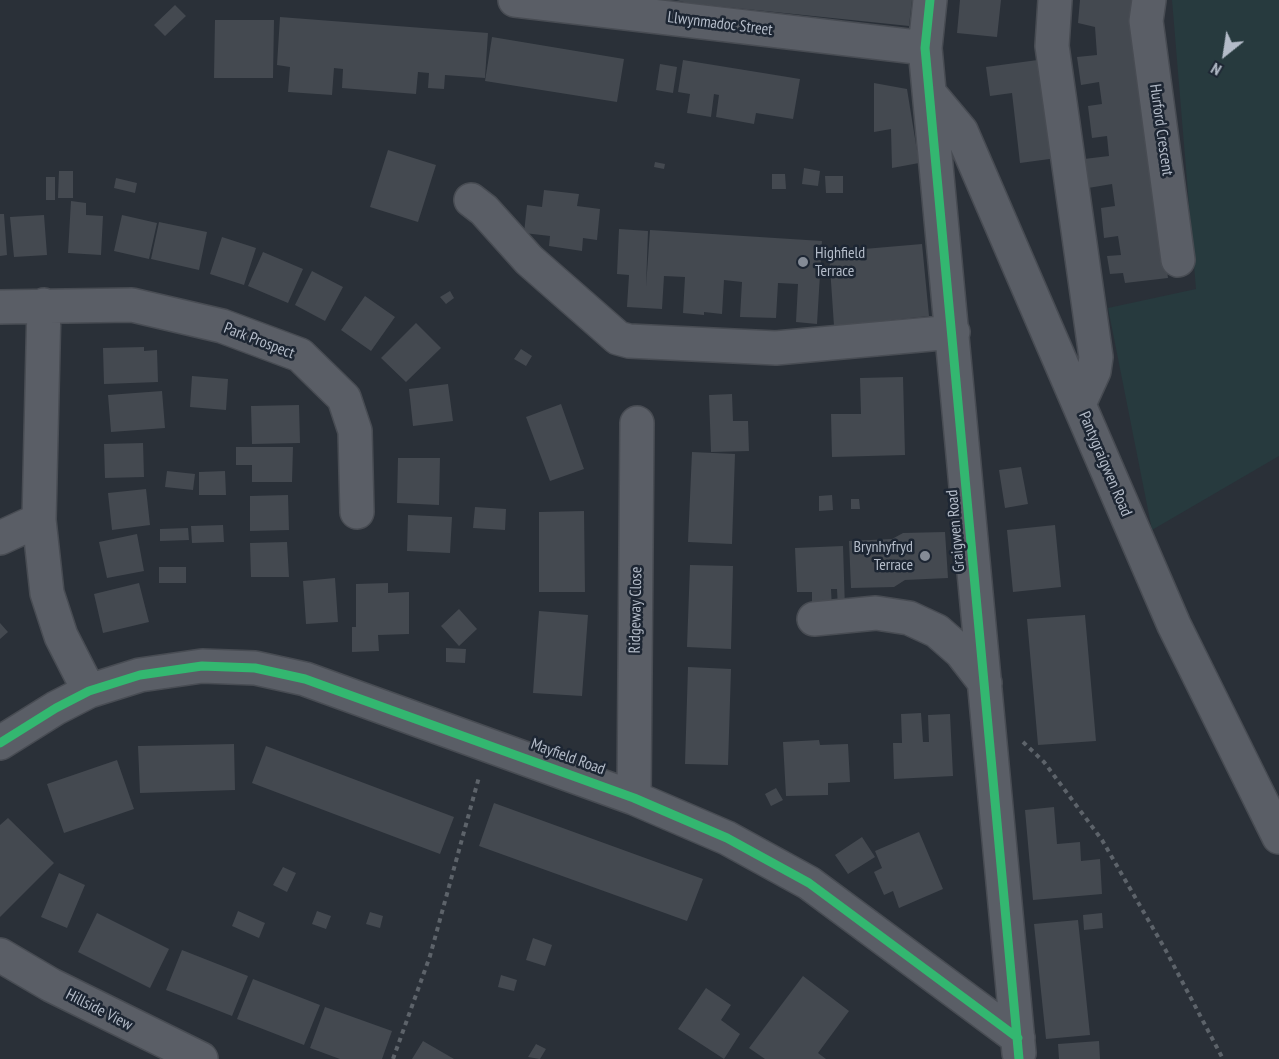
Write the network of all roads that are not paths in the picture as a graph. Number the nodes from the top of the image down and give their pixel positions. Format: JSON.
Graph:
{"nodes":[{"id":1,"x":515,"y":0,"type":"edge"},
{"id":2,"x":930,"y":0,"type":"edge"},
{"id":3,"x":1055,"y":0,"type":"edge"},
{"id":4,"x":1149,"y":0,"type":"edge"},
{"id":5,"x":925,"y":48,"type":"junction"},
{"id":6,"x":930,"y":94,"type":"junction"},
{"id":7,"x":471,"y":200,"type":"dead end"},
{"id":8,"x":1178,"y":260,"type":"dead end"},
{"id":9,"x":44,"y":305,"type":"junction"},
{"id":10,"x":0,"y":307,"type":"edge"},
{"id":11,"x":953,"y":332,"type":"junction"},
{"id":12,"x":1079,"y":405,"type":"junction"},
{"id":13,"x":637,"y":423,"type":"dead end"},
{"id":14,"x":357,"y":512,"type":"dead end"},
{"id":15,"x":39,"y":520,"type":"junction"},
{"id":16,"x":0,"y":538,"type":"edge"},
{"id":17,"x":814,"y":619,"type":"dead end"},
{"id":18,"x":89,"y":691,"type":"junction"},
{"id":19,"x":986,"y":696,"type":"junction"},
{"id":20,"x":0,"y":743,"type":"edge"},
{"id":21,"x":634,"y":798,"type":"junction"},
{"id":22,"x":1279,"y":837,"type":"edge"},
{"id":23,"x":0,"y":955,"type":"edge"},
{"id":24,"x":1019,"y":1048,"type":"edge"},
{"id":25,"x":201,"y":1059,"type":"edge"}],
"edges":[{"from":1,"to":5,"type":"street","name":"Llwynmadoc Street"},
{"from":2,"to":5,"type":"street","name":"Graigwen Road"},
{"from":3,"to":12,"type":"street"},
{"from":4,"to":8,"type":"street","name":"Hurford Crescent"},
{"from":5,"to":6,"type":"street","name":"Graigwen Road"},
{"from":6,"to":11,"type":"street","name":"Graigwen Road"},
{"from":6,"to":12,"type":"street","name":"Pantygraigwen Road"},
{"from":7,"to":11,"type":"street"},
{"from":9,"to":10,"type":"street","name":"Park Prospect"},
{"from":9,"to":14,"type":"street","name":"Park Prospect"},
{"from":9,"to":15,"type":"street"},
{"from":11,"to":19,"type":"street","name":"Graigwen Road"},
{"from":12,"to":22,"type":"street","name":"Pantygraigwen Road"},
{"from":13,"to":21,"type":"street","name":"Ridgeway Close"},
{"from":15,"to":16,"type":"street"},
{"from":15,"to":18,"type":"street"},
{"from":17,"to":19,"type":"street"},
{"from":18,"to":20,"type":"street","name":"Mayfield Road"},
{"from":18,"to":21,"type":"street","name":"Mayfield Road"},
{"from":19,"to":24,"type":"street","name":"Graigwen Road"},
{"from":21,"to":24,"type":"street","name":"Mayfield Road"},
{"from":23,"to":25,"type":"street","name":"Hillside View"}]}
